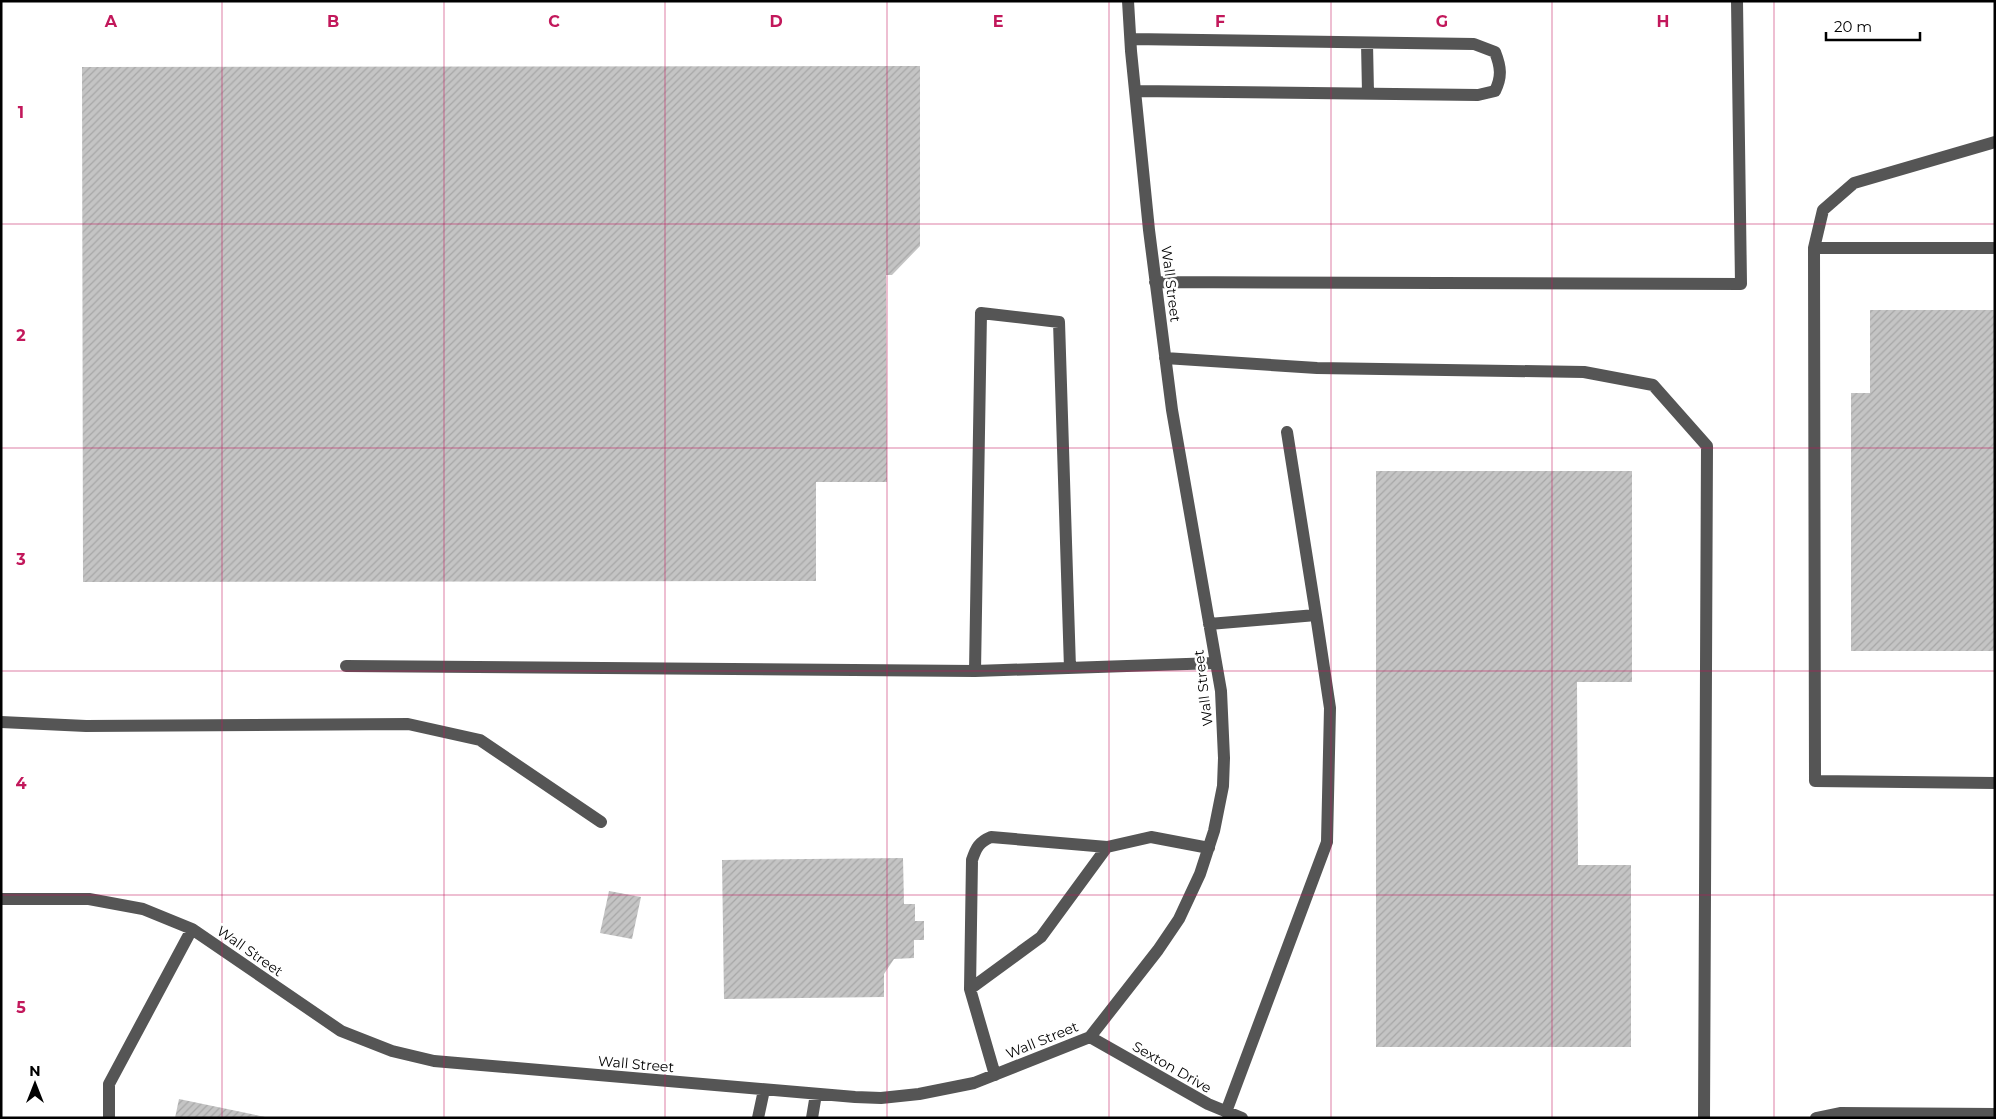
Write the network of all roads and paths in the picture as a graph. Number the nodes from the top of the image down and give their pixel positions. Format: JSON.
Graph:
{"nodes":[{"id":1,"x":1128,"y":1,"type":"edge"},
{"id":2,"x":1737,"y":1,"type":"edge"},
{"id":3,"x":1130,"y":40,"type":"junction"},
{"id":4,"x":1367,"y":43,"type":"junction"},
{"id":5,"x":1135,"y":91,"type":"junction"},
{"id":6,"x":1368,"y":93,"type":"junction"},
{"id":7,"x":1995,"y":142,"type":"edge"},
{"id":8,"x":1814,"y":248,"type":"junction"},
{"id":9,"x":1995,"y":248,"type":"edge"},
{"id":10,"x":1155,"y":282,"type":"junction"},
{"id":11,"x":1165,"y":358,"type":"junction"},
{"id":12,"x":1287,"y":432,"type":"dead end"},
{"id":13,"x":1316,"y":615,"type":"junction"},
{"id":14,"x":1209,"y":624,"type":"junction"},
{"id":15,"x":1216,"y":664,"type":"junction"},
{"id":16,"x":346,"y":666,"type":"dead end"},
{"id":17,"x":1070,"y":668,"type":"junction"},
{"id":18,"x":975,"y":671,"type":"junction"},
{"id":19,"x":1,"y":722,"type":"edge"},
{"id":20,"x":1995,"y":784,"type":"edge"},
{"id":21,"x":601,"y":822,"type":"dead end"},
{"id":22,"x":1107,"y":846,"type":"junction"},
{"id":23,"x":1209,"y":848,"type":"junction"},
{"id":24,"x":1,"y":899,"type":"edge"},
{"id":25,"x":192,"y":929,"type":"junction"},
{"id":26,"x":970,"y":989,"type":"junction"},
{"id":27,"x":1090,"y":1037,"type":"junction"},
{"id":28,"x":995,"y":1075,"type":"junction"},
{"id":29,"x":764,"y":1090,"type":"junction"},
{"id":30,"x":816,"y":1094,"type":"junction"},
{"id":31,"x":1226,"y":1112,"type":"junction"},
{"id":32,"x":1995,"y":1114,"type":"edge"},
{"id":33,"x":1884,"y":1115,"type":"edge"},
{"id":34,"x":109,"y":1118,"type":"edge"},
{"id":35,"x":758,"y":1118,"type":"edge"},
{"id":36,"x":812,"y":1118,"type":"edge"},
{"id":37,"x":1242,"y":1118,"type":"edge"},
{"id":38,"x":1704,"y":1118,"type":"edge"},
{"id":39,"x":1816,"y":1118,"type":"edge"}],
"edges":[{"from":1,"to":3,"type":"street","name":"Wall Street"},
{"from":2,"to":10,"type":"street"},
{"from":3,"to":4,"type":"street"},
{"from":3,"to":5,"type":"street","name":"Wall Street"},
{"from":4,"to":6,"type":"street"},
{"from":4,"to":6,"type":"street"},
{"from":5,"to":6,"type":"street"},
{"from":5,"to":10,"type":"street","name":"Wall Street"},
{"from":7,"to":8,"type":"street"},
{"from":8,"to":9,"type":"street"},
{"from":8,"to":20,"type":"street"},
{"from":10,"to":11,"type":"street","name":"Wall Street"},
{"from":11,"to":14,"type":"street","name":"Wall Street"},
{"from":11,"to":38,"type":"street"},
{"from":12,"to":13,"type":"street"},
{"from":13,"to":14,"type":"street"},
{"from":13,"to":31,"type":"street"},
{"from":14,"to":15,"type":"street","name":"Wall Street"},
{"from":15,"to":17,"type":"street"},
{"from":15,"to":23,"type":"street","name":"Wall Street"},
{"from":16,"to":18,"type":"street"},
{"from":17,"to":18,"type":"street"},
{"from":17,"to":18,"type":"street"},
{"from":19,"to":21,"type":"street"},
{"from":22,"to":23,"type":"street"},
{"from":22,"to":26,"type":"street"},
{"from":22,"to":26,"type":"street"},
{"from":23,"to":27,"type":"street","name":"Wall Street"},
{"from":24,"to":25,"type":"street","name":"Wall Street"},
{"from":25,"to":29,"type":"street","name":"Wall Street"},
{"from":25,"to":34,"type":"street"},
{"from":26,"to":28,"type":"street"},
{"from":27,"to":28,"type":"street","name":"Wall Street"},
{"from":27,"to":31,"type":"street","name":"Sexton Drive"},
{"from":28,"to":30,"type":"street","name":"Wall Street"},
{"from":29,"to":30,"type":"street","name":"Wall Street"},
{"from":29,"to":35,"type":"street"},
{"from":30,"to":36,"type":"street"},
{"from":31,"to":37,"type":"street","name":"Sexton Drive"},
{"from":32,"to":33,"type":"street"},
{"from":33,"to":39,"type":"street"}]}
